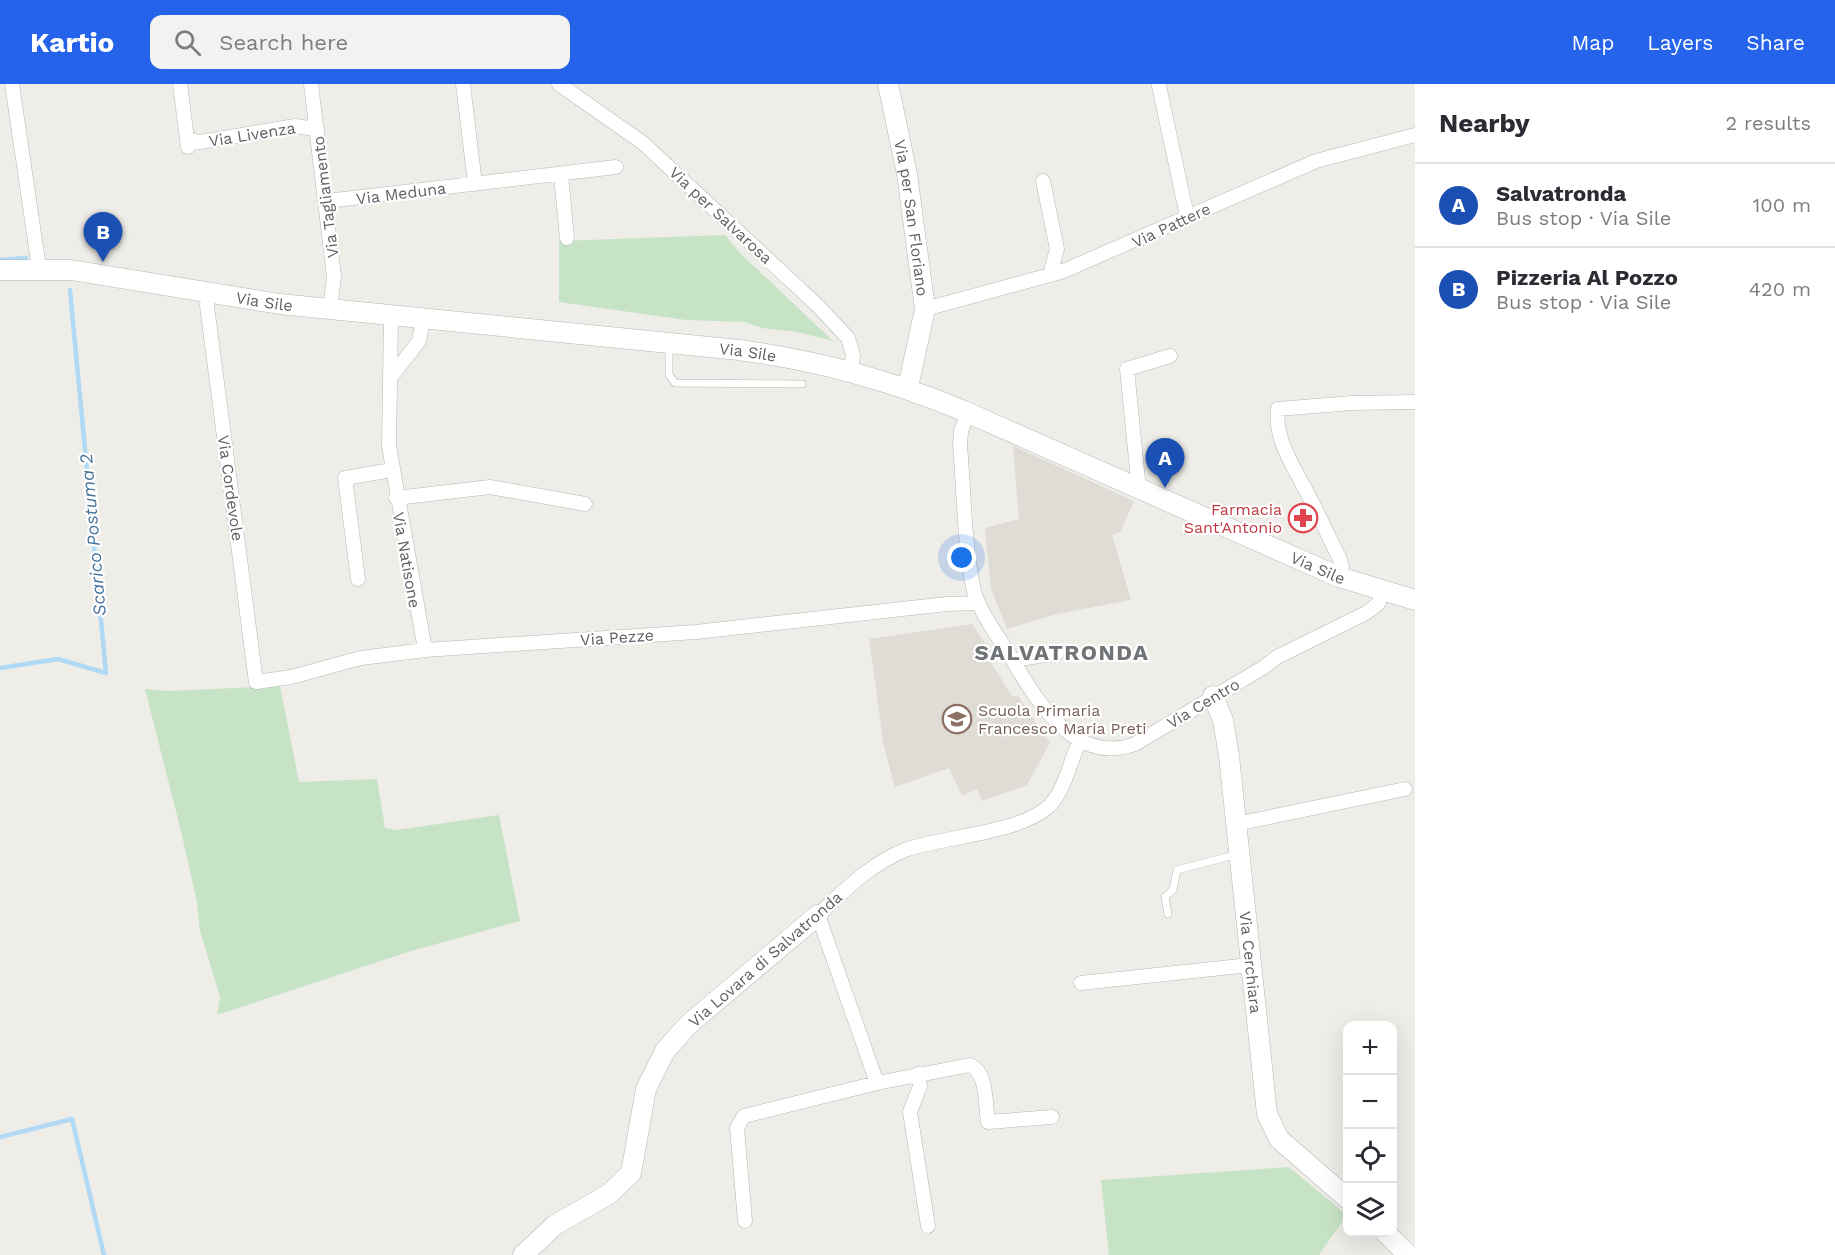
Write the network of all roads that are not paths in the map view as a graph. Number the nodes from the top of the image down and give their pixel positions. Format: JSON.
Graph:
{"nodes":[{"id":1,"x":12,"y":84,"type":"edge"},
{"id":2,"x":180,"y":84,"type":"edge"},
{"id":3,"x":311,"y":84,"type":"edge"},
{"id":4,"x":463,"y":84,"type":"edge"},
{"id":5,"x":559,"y":84,"type":"edge"},
{"id":6,"x":888,"y":84,"type":"edge"},
{"id":7,"x":1159,"y":86,"type":"dead end"},
{"id":8,"x":317,"y":129,"type":"junction"},
{"id":9,"x":1415,"y":135,"type":"edge"},
{"id":10,"x":616,"y":167,"type":"dead end"},
{"id":11,"x":561,"y":176,"type":"junction"},
{"id":12,"x":1043,"y":181,"type":"dead end"},
{"id":13,"x":475,"y":184,"type":"junction"},
{"id":14,"x":327,"y":201,"type":"junction"},
{"id":15,"x":1187,"y":216,"type":"junction"},
{"id":16,"x":567,"y":238,"type":"dead end"},
{"id":17,"x":39,"y":268,"type":"junction"},
{"id":18,"x":0,"y":270,"type":"edge"},
{"id":19,"x":1050,"y":275,"type":"junction"},
{"id":20,"x":208,"y":293,"type":"junction"},
{"id":21,"x":330,"y":309,"type":"junction"},
{"id":22,"x":925,"y":309,"type":"junction"},
{"id":23,"x":391,"y":316,"type":"junction"},
{"id":24,"x":423,"y":319,"type":"junction"},
{"id":25,"x":669,"y":344,"type":"junction"},
{"id":26,"x":1170,"y":356,"type":"dead end"},
{"id":27,"x":851,"y":370,"type":"junction"},
{"id":28,"x":390,"y":379,"type":"junction"},
{"id":29,"x":802,"y":384,"type":"dead end"},
{"id":30,"x":908,"y":387,"type":"junction"},
{"id":31,"x":1415,"y":402,"type":"edge"},
{"id":32,"x":968,"y":413,"type":"junction"},
{"id":33,"x":392,"y":470,"type":"junction"},
{"id":34,"x":1139,"y":490,"type":"junction"},
{"id":35,"x":396,"y":498,"type":"junction"},
{"id":36,"x":585,"y":504,"type":"dead end"},
{"id":37,"x":1339,"y":577,"type":"junction"},
{"id":38,"x":358,"y":579,"type":"dead end"},
{"id":39,"x":1383,"y":592,"type":"junction"},
{"id":40,"x":1415,"y":600,"type":"edge"},
{"id":41,"x":980,"y":603,"type":"junction"},
{"id":42,"x":425,"y":650,"type":"junction"},
{"id":43,"x":1058,"y":653,"type":"dead end"},
{"id":44,"x":1020,"y":659,"type":"dead end"},
{"id":45,"x":256,"y":682,"type":"joint"},
{"id":46,"x":1213,"y":696,"type":"junction"},
{"id":47,"x":1080,"y":741,"type":"junction"},
{"id":48,"x":1405,"y":789,"type":"dead end"},
{"id":49,"x":1236,"y":824,"type":"junction"},
{"id":50,"x":1238,"y":854,"type":"junction"},
{"id":51,"x":1168,"y":914,"type":"dead end"},
{"id":52,"x":818,"y":915,"type":"junction"},
{"id":53,"x":1250,"y":965,"type":"junction"},
{"id":54,"x":1081,"y":983,"type":"dead end"},
{"id":55,"x":918,"y":1074,"type":"junction"},
{"id":56,"x":877,"y":1083,"type":"junction"},
{"id":57,"x":1052,"y":1118,"type":"dead end"},
{"id":58,"x":1343,"y":1195,"type":"edge"},
{"id":59,"x":745,"y":1221,"type":"dead end"},
{"id":60,"x":928,"y":1226,"type":"dead end"},
{"id":61,"x":1389,"y":1237,"type":"edge"},
{"id":62,"x":523,"y":1255,"type":"edge"},
{"id":63,"x":1407,"y":1255,"type":"edge"}],
"edges":[{"from":1,"to":17,"type":"street"},
{"from":2,"to":8,"type":"street","name":"Via Livenza"},
{"from":3,"to":8,"type":"street","name":"Via Tagliamento"},
{"from":4,"to":13,"type":"street"},
{"from":5,"to":27,"type":"street","name":"Via per Salvarosa"},
{"from":6,"to":22,"type":"street","name":"Via per San Floriano"},
{"from":7,"to":15,"type":"street"},
{"from":8,"to":14,"type":"street","name":"Via Tagliamento"},
{"from":9,"to":15,"type":"street","name":"Via Pattere"},
{"from":10,"to":11,"type":"street","name":"Via Meduna"},
{"from":11,"to":13,"type":"street","name":"Via Meduna"},
{"from":11,"to":16,"type":"street"},
{"from":12,"to":19,"type":"street"},
{"from":13,"to":14,"type":"street","name":"Via Meduna"},
{"from":14,"to":21,"type":"street","name":"Via Tagliamento"},
{"from":15,"to":19,"type":"street","name":"Via Pattere"},
{"from":17,"to":18,"type":"street","name":"Via Sile"},
{"from":17,"to":20,"type":"street","name":"Via Sile"},
{"from":19,"to":22,"type":"street","name":"Via Pattere"},
{"from":20,"to":21,"type":"street","name":"Via Sile"},
{"from":20,"to":45,"type":"street","name":"Via Cordevole"},
{"from":21,"to":23,"type":"street","name":"Via Sile"},
{"from":22,"to":30,"type":"street","name":"Via per San Floriano"},
{"from":23,"to":24,"type":"street","name":"Via Sile"},
{"from":23,"to":28,"type":"street","name":"Via Natisone"},
{"from":24,"to":25,"type":"street","name":"Via Sile"},
{"from":24,"to":28,"type":"street"},
{"from":25,"to":27,"type":"street","name":"Via Sile"},
{"from":25,"to":29,"type":"lane"},
{"from":26,"to":34,"type":"street"},
{"from":27,"to":30,"type":"street","name":"Via Sile"},
{"from":28,"to":33,"type":"street","name":"Via Natisone"},
{"from":30,"to":32,"type":"street","name":"Via Sile"},
{"from":31,"to":37,"type":"street"},
{"from":32,"to":34,"type":"street","name":"Via Sile"},
{"from":32,"to":41,"type":"street","name":"Via Centro"},
{"from":33,"to":35,"type":"street","name":"Via Natisone"},
{"from":33,"to":38,"type":"street"},
{"from":34,"to":37,"type":"street","name":"Via Sile"},
{"from":35,"to":36,"type":"street"},
{"from":35,"to":42,"type":"street","name":"Via Natisone"},
{"from":37,"to":39,"type":"street","name":"Via Sile"},
{"from":39,"to":40,"type":"street","name":"Via Sile"},
{"from":39,"to":46,"type":"street","name":"Via Centro"},
{"from":41,"to":42,"type":"street","name":"Via Pezze"},
{"from":41,"to":47,"type":"street","name":"Via Centro"},
{"from":42,"to":45,"type":"street","name":"Via Pezze"},
{"from":43,"to":44,"type":"street"},
{"from":46,"to":47,"type":"street","name":"Via Centro"},
{"from":46,"to":49,"type":"street","name":"Via Cerchiara"},
{"from":47,"to":52,"type":"street","name":"Via Lovara di Salvatronda"},
{"from":48,"to":49,"type":"street"},
{"from":49,"to":50,"type":"street","name":"Via Cerchiara"},
{"from":50,"to":51,"type":"lane"},
{"from":50,"to":53,"type":"street","name":"Via Cerchiara"},
{"from":52,"to":56,"type":"street"},
{"from":52,"to":62,"type":"street","name":"Via Lovara di Salvatronda"},
{"from":53,"to":54,"type":"street"},
{"from":53,"to":58,"type":"street","name":"Via Cerchiara"},
{"from":55,"to":56,"type":"street"},
{"from":55,"to":57,"type":"street"},
{"from":55,"to":60,"type":"street"},
{"from":56,"to":59,"type":"street"},
{"from":61,"to":63,"type":"street"}]}
